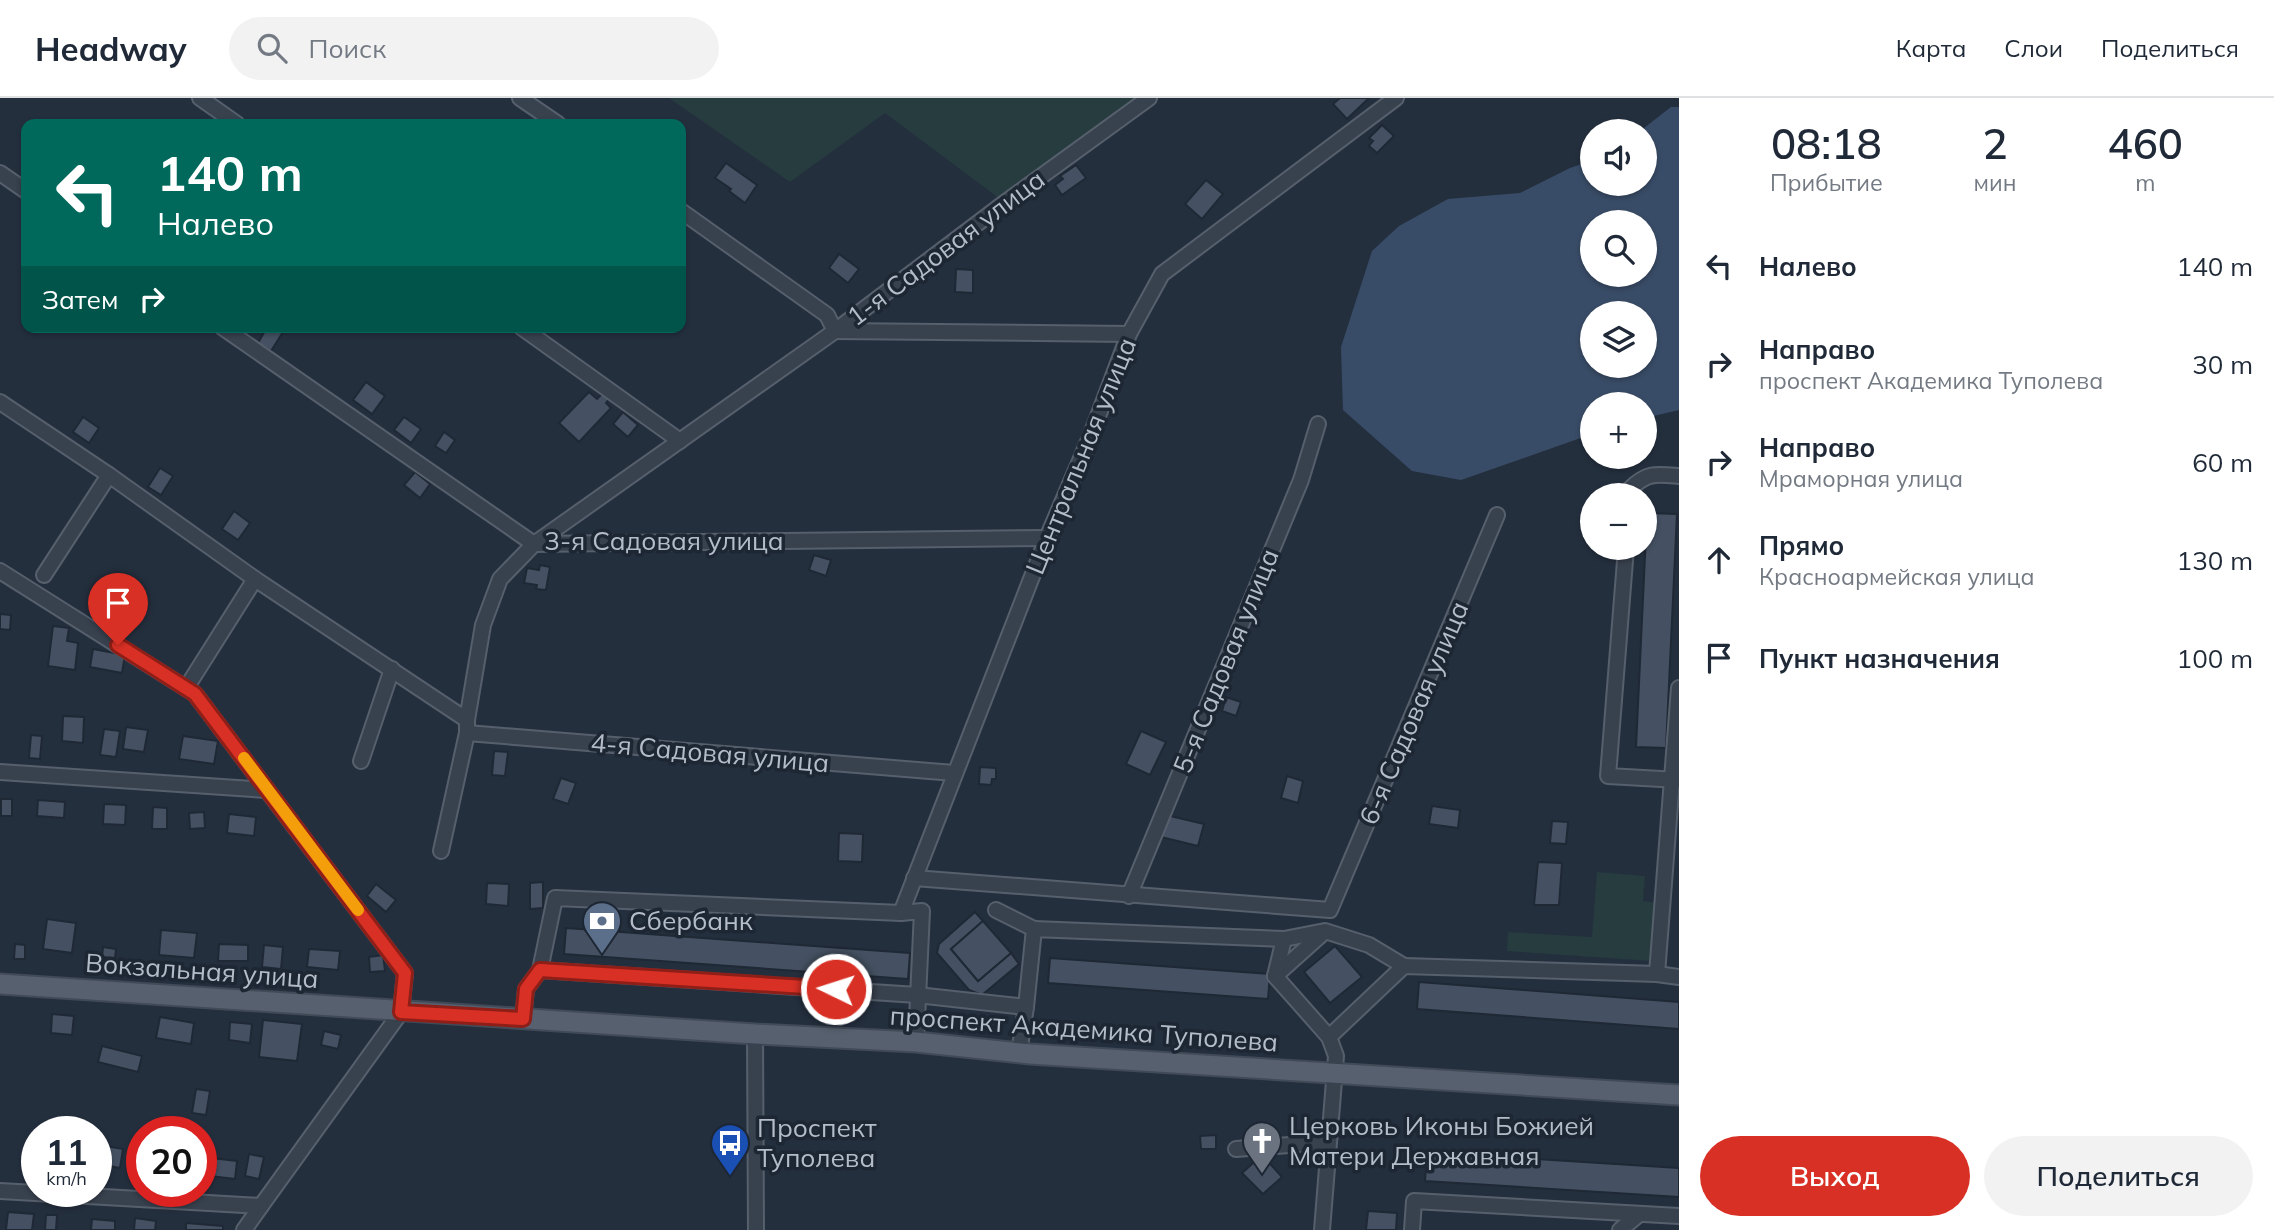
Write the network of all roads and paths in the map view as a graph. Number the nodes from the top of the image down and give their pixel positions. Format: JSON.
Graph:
{"nodes":[{"id":1,"x":200,"y":98,"type":"edge"},
{"id":2,"x":520,"y":98,"type":"edge"},
{"id":3,"x":1149,"y":98,"type":"edge"},
{"id":4,"x":1396,"y":98,"type":"edge"},
{"id":5,"x":230,"y":119,"type":"edge"},
{"id":6,"x":551,"y":119,"type":"edge"},
{"id":7,"x":0,"y":173,"type":"edge"},
{"id":8,"x":21,"y":188,"type":"edge"},
{"id":9,"x":686,"y":215,"type":"edge"},
{"id":10,"x":835,"y":331,"type":"junction"},
{"id":11,"x":231,"y":333,"type":"edge"},
{"id":12,"x":529,"y":333,"type":"edge"},
{"id":13,"x":1129,"y":334,"type":"junction"},
{"id":14,"x":0,"y":402,"type":"edge"},
{"id":15,"x":1318,"y":424,"type":"dead end"},
{"id":16,"x":680,"y":441,"type":"junction"},
{"id":17,"x":109,"y":475,"type":"junction"},
{"id":18,"x":1679,"y":476,"type":"edge"},
{"id":19,"x":1637,"y":483,"type":"edge"},
{"id":20,"x":1497,"y":515,"type":"dead end"},
{"id":21,"x":1047,"y":538,"type":"junction"},
{"id":22,"x":534,"y":544,"type":"junction"},
{"id":23,"x":1625,"y":560,"type":"edge"},
{"id":24,"x":0,"y":571,"type":"edge"},
{"id":25,"x":44,"y":575,"type":"dead end"},
{"id":26,"x":255,"y":579,"type":"junction"},
{"id":27,"x":392,"y":670,"type":"junction"},
{"id":28,"x":190,"y":682,"type":"dead end"},
{"id":29,"x":1679,"y":688,"type":"edge"},
{"id":30,"x":467,"y":726,"type":"junction"},
{"id":31,"x":361,"y":761,"type":"dead end"},
{"id":32,"x":0,"y":772,"type":"edge"},
{"id":33,"x":954,"y":773,"type":"junction"},
{"id":34,"x":1675,"y":780,"type":"edge"},
{"id":35,"x":267,"y":790,"type":"junction"},
{"id":36,"x":442,"y":852,"type":"dead end"},
{"id":37,"x":914,"y":878,"type":"junction"},
{"id":38,"x":1129,"y":896,"type":"junction"},
{"id":39,"x":996,"y":911,"type":"dead end"},
{"id":40,"x":901,"y":913,"type":"junction"},
{"id":41,"x":1034,"y":929,"type":"junction"},
{"id":42,"x":1325,"y":932,"type":"junction"},
{"id":43,"x":1284,"y":939,"type":"junction"},
{"id":44,"x":1404,"y":966,"type":"junction"},
{"id":45,"x":540,"y":970,"type":"junction"},
{"id":46,"x":1657,"y":974,"type":"junction"},
{"id":47,"x":1275,"y":976,"type":"junction"},
{"id":48,"x":1679,"y":977,"type":"edge"},
{"id":49,"x":0,"y":984,"type":"edge"},
{"id":50,"x":917,"y":995,"type":"junction"},
{"id":51,"x":1026,"y":1007,"type":"junction"},
{"id":52,"x":401,"y":1012,"type":"junction"},
{"id":53,"x":523,"y":1019,"type":"junction"},
{"id":54,"x":755,"y":1034,"type":"junction"},
{"id":55,"x":1329,"y":1037,"type":"junction"},
{"id":56,"x":916,"y":1042,"type":"junction"},
{"id":57,"x":1019,"y":1053,"type":"junction"},
{"id":58,"x":1335,"y":1074,"type":"junction"},
{"id":59,"x":1679,"y":1095,"type":"edge"},
{"id":60,"x":1328,"y":1142,"type":"junction"},
{"id":61,"x":1236,"y":1149,"type":"dead end"},
{"id":62,"x":0,"y":1191,"type":"edge"},
{"id":63,"x":261,"y":1206,"type":"junction"},
{"id":64,"x":1637,"y":1216,"type":"junction"},
{"id":65,"x":1679,"y":1216,"type":"edge"},
{"id":66,"x":244,"y":1230,"type":"edge"},
{"id":67,"x":756,"y":1230,"type":"edge"},
{"id":68,"x":1322,"y":1230,"type":"edge"},
{"id":69,"x":1412,"y":1230,"type":"edge"},
{"id":70,"x":1620,"y":1230,"type":"edge"}],
"edges":[{"from":1,"to":5,"type":"street"},
{"from":2,"to":6,"type":"street"},
{"from":3,"to":10,"type":"street","name":"1-я Садовая улица"},
{"from":4,"to":13,"type":"street","name":"Центральная улица"},
{"from":7,"to":8,"type":"street"},
{"from":9,"to":10,"type":"street","name":"1-я Садовая улица"},
{"from":10,"to":13,"type":"street"},
{"from":10,"to":16,"type":"street"},
{"from":11,"to":22,"type":"street","name":"3-я Садовая улица"},
{"from":12,"to":16,"type":"street"},
{"from":13,"to":21,"type":"street","name":"Центральная улица"},
{"from":14,"to":17,"type":"street","name":"4-я Садовая улица"},
{"from":15,"to":38,"type":"street","name":"5-я Садовая улица"},
{"from":16,"to":22,"type":"street"},
{"from":17,"to":25,"type":"street"},
{"from":17,"to":26,"type":"street","name":"4-я Садовая улица"},
{"from":18,"to":19,"type":"street"},
{"from":20,"to":38,"type":"street","name":"6-я Садовая улица"},
{"from":21,"to":22,"type":"street","name":"3-я Садовая улица"},
{"from":21,"to":33,"type":"street","name":"Центральная улица"},
{"from":22,"to":30,"type":"street"},
{"from":23,"to":34,"type":"street"},
{"from":24,"to":35,"type":"street"},
{"from":26,"to":27,"type":"street","name":"4-я Садовая улица"},
{"from":26,"to":28,"type":"street"},
{"from":27,"to":30,"type":"street","name":"4-я Садовая улица"},
{"from":27,"to":31,"type":"street"},
{"from":29,"to":34,"type":"street"},
{"from":30,"to":33,"type":"street","name":"4-я Садовая улица"},
{"from":30,"to":36,"type":"street"},
{"from":32,"to":35,"type":"street"},
{"from":33,"to":37,"type":"street","name":"Центральная улица"},
{"from":34,"to":46,"type":"street"},
{"from":35,"to":52,"type":"street"},
{"from":37,"to":38,"type":"street"},
{"from":37,"to":40,"type":"street","name":"Центральная улица"},
{"from":39,"to":41,"type":"street"},
{"from":40,"to":45,"type":"street"},
{"from":40,"to":50,"type":"street"},
{"from":41,"to":43,"type":"street"},
{"from":41,"to":51,"type":"street"},
{"from":42,"to":43,"type":"street"},
{"from":42,"to":44,"type":"street"},
{"from":42,"to":47,"type":"street"},
{"from":43,"to":47,"type":"street"},
{"from":44,"to":46,"type":"street"},
{"from":44,"to":55,"type":"street"},
{"from":45,"to":50,"type":"street"},
{"from":45,"to":53,"type":"street"},
{"from":46,"to":48,"type":"street"},
{"from":47,"to":55,"type":"street"},
{"from":49,"to":52,"type":"main road","name":"Вокзальная улица"},
{"from":50,"to":51,"type":"street"},
{"from":50,"to":56,"type":"street"},
{"from":51,"to":57,"type":"street"},
{"from":52,"to":53,"type":"main road","name":"проспект Академика Туполева"},
{"from":52,"to":63,"type":"street"},
{"from":53,"to":54,"type":"main road","name":"проспект Академика Туполева"},
{"from":54,"to":56,"type":"main road","name":"проспект Академика Туполева"},
{"from":54,"to":67,"type":"street"},
{"from":55,"to":58,"type":"street"},
{"from":56,"to":57,"type":"main road","name":"проспект Академика Туполева"},
{"from":57,"to":58,"type":"main road","name":"проспект Академика Туполева"},
{"from":58,"to":59,"type":"main road","name":"проспект Академика Туполева"},
{"from":58,"to":60,"type":"street"},
{"from":60,"to":61,"type":"street"},
{"from":60,"to":68,"type":"street"},
{"from":62,"to":63,"type":"street"},
{"from":63,"to":66,"type":"street"},
{"from":64,"to":65,"type":"street"},
{"from":64,"to":69,"type":"street"},
{"from":64,"to":70,"type":"street"}]}
